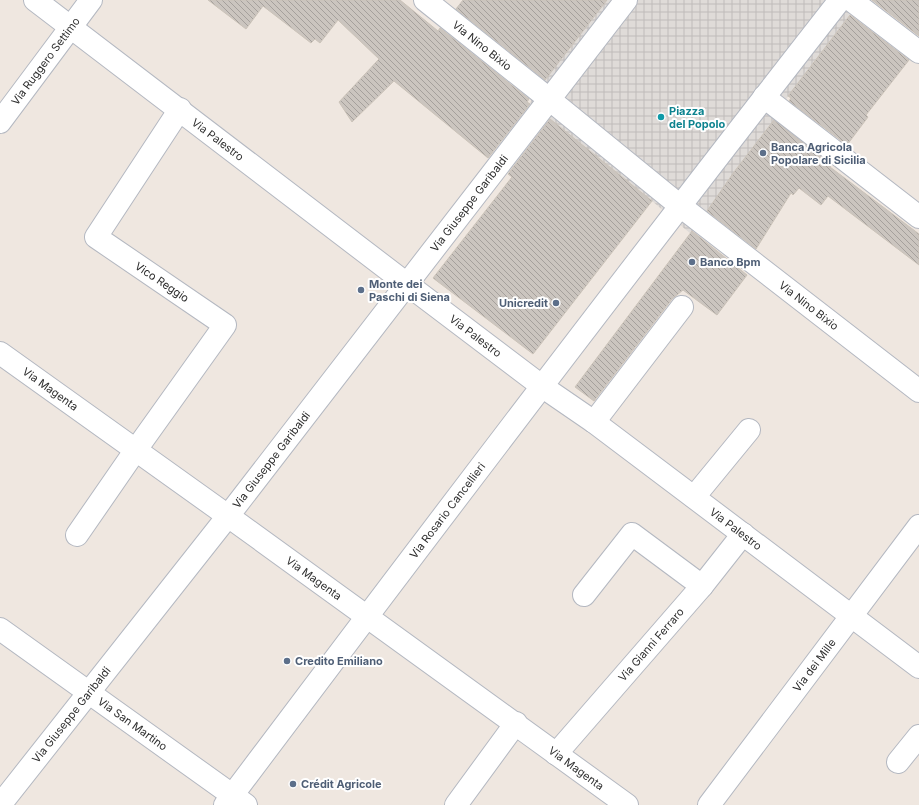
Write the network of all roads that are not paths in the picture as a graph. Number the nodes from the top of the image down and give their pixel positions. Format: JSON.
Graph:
{"nodes":[{"id":1,"x":35,"y":0,"type":"edge"},
{"id":2,"x":91,"y":0,"type":"edge"},
{"id":3,"x":425,"y":0,"type":"edge"},
{"id":4,"x":626,"y":0,"type":"edge"},
{"id":5,"x":849,"y":2,"type":"edge"},
{"id":6,"x":71,"y":27,"type":"junction"},
{"id":7,"x":919,"y":52,"type":"edge"},
{"id":8,"x":542,"y":100,"type":"junction"},
{"id":9,"x":772,"y":104,"type":"junction"},
{"id":10,"x":180,"y":109,"type":"junction"},
{"id":11,"x":0,"y":122,"type":"edge"},
{"id":12,"x":675,"y":210,"type":"junction"},
{"id":13,"x":919,"y":217,"type":"edge"},
{"id":14,"x":407,"y":284,"type":"junction"},
{"id":15,"x":682,"y":307,"type":"dead end"},
{"id":16,"x":0,"y":354,"type":"edge"},
{"id":17,"x":543,"y":387,"type":"junction"},
{"id":18,"x":919,"y":391,"type":"edge"},
{"id":19,"x":594,"y":422,"type":"junction"},
{"id":20,"x":749,"y":430,"type":"dead end"},
{"id":21,"x":135,"y":451,"type":"junction"},
{"id":22,"x":694,"y":497,"type":"junction"},
{"id":23,"x":228,"y":516,"type":"junction"},
{"id":24,"x":919,"y":526,"type":"edge"},
{"id":25,"x":743,"y":534,"type":"junction"},
{"id":26,"x":77,"y":535,"type":"dead end"},
{"id":27,"x":702,"y":586,"type":"junction"},
{"id":28,"x":584,"y":595,"type":"dead end"},
{"id":29,"x":367,"y":615,"type":"junction"},
{"id":30,"x":851,"y":616,"type":"junction"},
{"id":31,"x":0,"y":628,"type":"edge"},
{"id":32,"x":919,"y":667,"type":"edge"},
{"id":33,"x":89,"y":692,"type":"junction"},
{"id":34,"x":516,"y":723,"type":"junction"},
{"id":35,"x":919,"y":736,"type":"edge"},
{"id":36,"x":556,"y":754,"type":"junction"},
{"id":37,"x":898,"y":762,"type":"dead end"},
{"id":38,"x":234,"y":802,"type":"edge"},
{"id":39,"x":0,"y":805,"type":"edge"},
{"id":40,"x":456,"y":805,"type":"edge"},
{"id":41,"x":627,"y":805,"type":"edge"},
{"id":42,"x":709,"y":805,"type":"edge"}],
"edges":[{"from":1,"to":6,"type":"street","name":"Via Palestro"},
{"from":2,"to":6,"type":"street","name":"Via Ruggero Settimo"},
{"from":3,"to":8,"type":"street","name":"Via Nino Bixio"},
{"from":4,"to":8,"type":"street","name":"Via Giuseppe Garibaldi"},
{"from":5,"to":7,"type":"street"},
{"from":5,"to":9,"type":"street","name":"Via Rosario Cancellieri"},
{"from":6,"to":10,"type":"street","name":"Via Palestro"},
{"from":6,"to":11,"type":"street","name":"Via Ruggero Settimo"},
{"from":8,"to":12,"type":"street","name":"Via Nino Bixio"},
{"from":8,"to":14,"type":"street","name":"Via Giuseppe Garibaldi"},
{"from":9,"to":12,"type":"street","name":"Via Rosario Cancellieri"},
{"from":9,"to":13,"type":"street"},
{"from":10,"to":14,"type":"street","name":"Via Palestro"},
{"from":10,"to":21,"type":"street","name":"Vico Reggio"},
{"from":12,"to":17,"type":"street","name":"Via Rosario Cancellieri"},
{"from":12,"to":18,"type":"street","name":"Via Nino Bixio"},
{"from":14,"to":17,"type":"street","name":"Via Palestro"},
{"from":14,"to":23,"type":"street","name":"Via Giuseppe Garibaldi"},
{"from":15,"to":19,"type":"street"},
{"from":16,"to":21,"type":"street","name":"Via Magenta"},
{"from":17,"to":19,"type":"street","name":"Via Palestro"},
{"from":17,"to":29,"type":"street","name":"Via Rosario Cancellieri"},
{"from":19,"to":22,"type":"street","name":"Via Palestro"},
{"from":20,"to":22,"type":"street"},
{"from":21,"to":23,"type":"street","name":"Via Magenta"},
{"from":21,"to":26,"type":"street"},
{"from":22,"to":25,"type":"street","name":"Via Palestro"},
{"from":23,"to":29,"type":"street","name":"Via Magenta"},
{"from":23,"to":33,"type":"street","name":"Via Giuseppe Garibaldi"},
{"from":24,"to":30,"type":"street","name":"Via dei Mille"},
{"from":25,"to":27,"type":"street","name":"Via Gianni Ferraro"},
{"from":25,"to":30,"type":"street","name":"Via Palestro"},
{"from":27,"to":28,"type":"street"},
{"from":27,"to":36,"type":"street","name":"Via Gianni Ferraro"},
{"from":29,"to":34,"type":"street","name":"Via Magenta"},
{"from":29,"to":38,"type":"street","name":"Via Rosario Cancellieri"},
{"from":30,"to":32,"type":"street","name":"Via Palestro"},
{"from":30,"to":42,"type":"street","name":"Via dei Mille"},
{"from":31,"to":33,"type":"street","name":"Via San Martino"},
{"from":33,"to":38,"type":"street","name":"Via San Martino"},
{"from":33,"to":39,"type":"street","name":"Via Giuseppe Garibaldi"},
{"from":34,"to":36,"type":"street","name":"Via Magenta"},
{"from":34,"to":40,"type":"street"},
{"from":35,"to":37,"type":"street"},
{"from":36,"to":41,"type":"street","name":"Via Magenta"}]}
